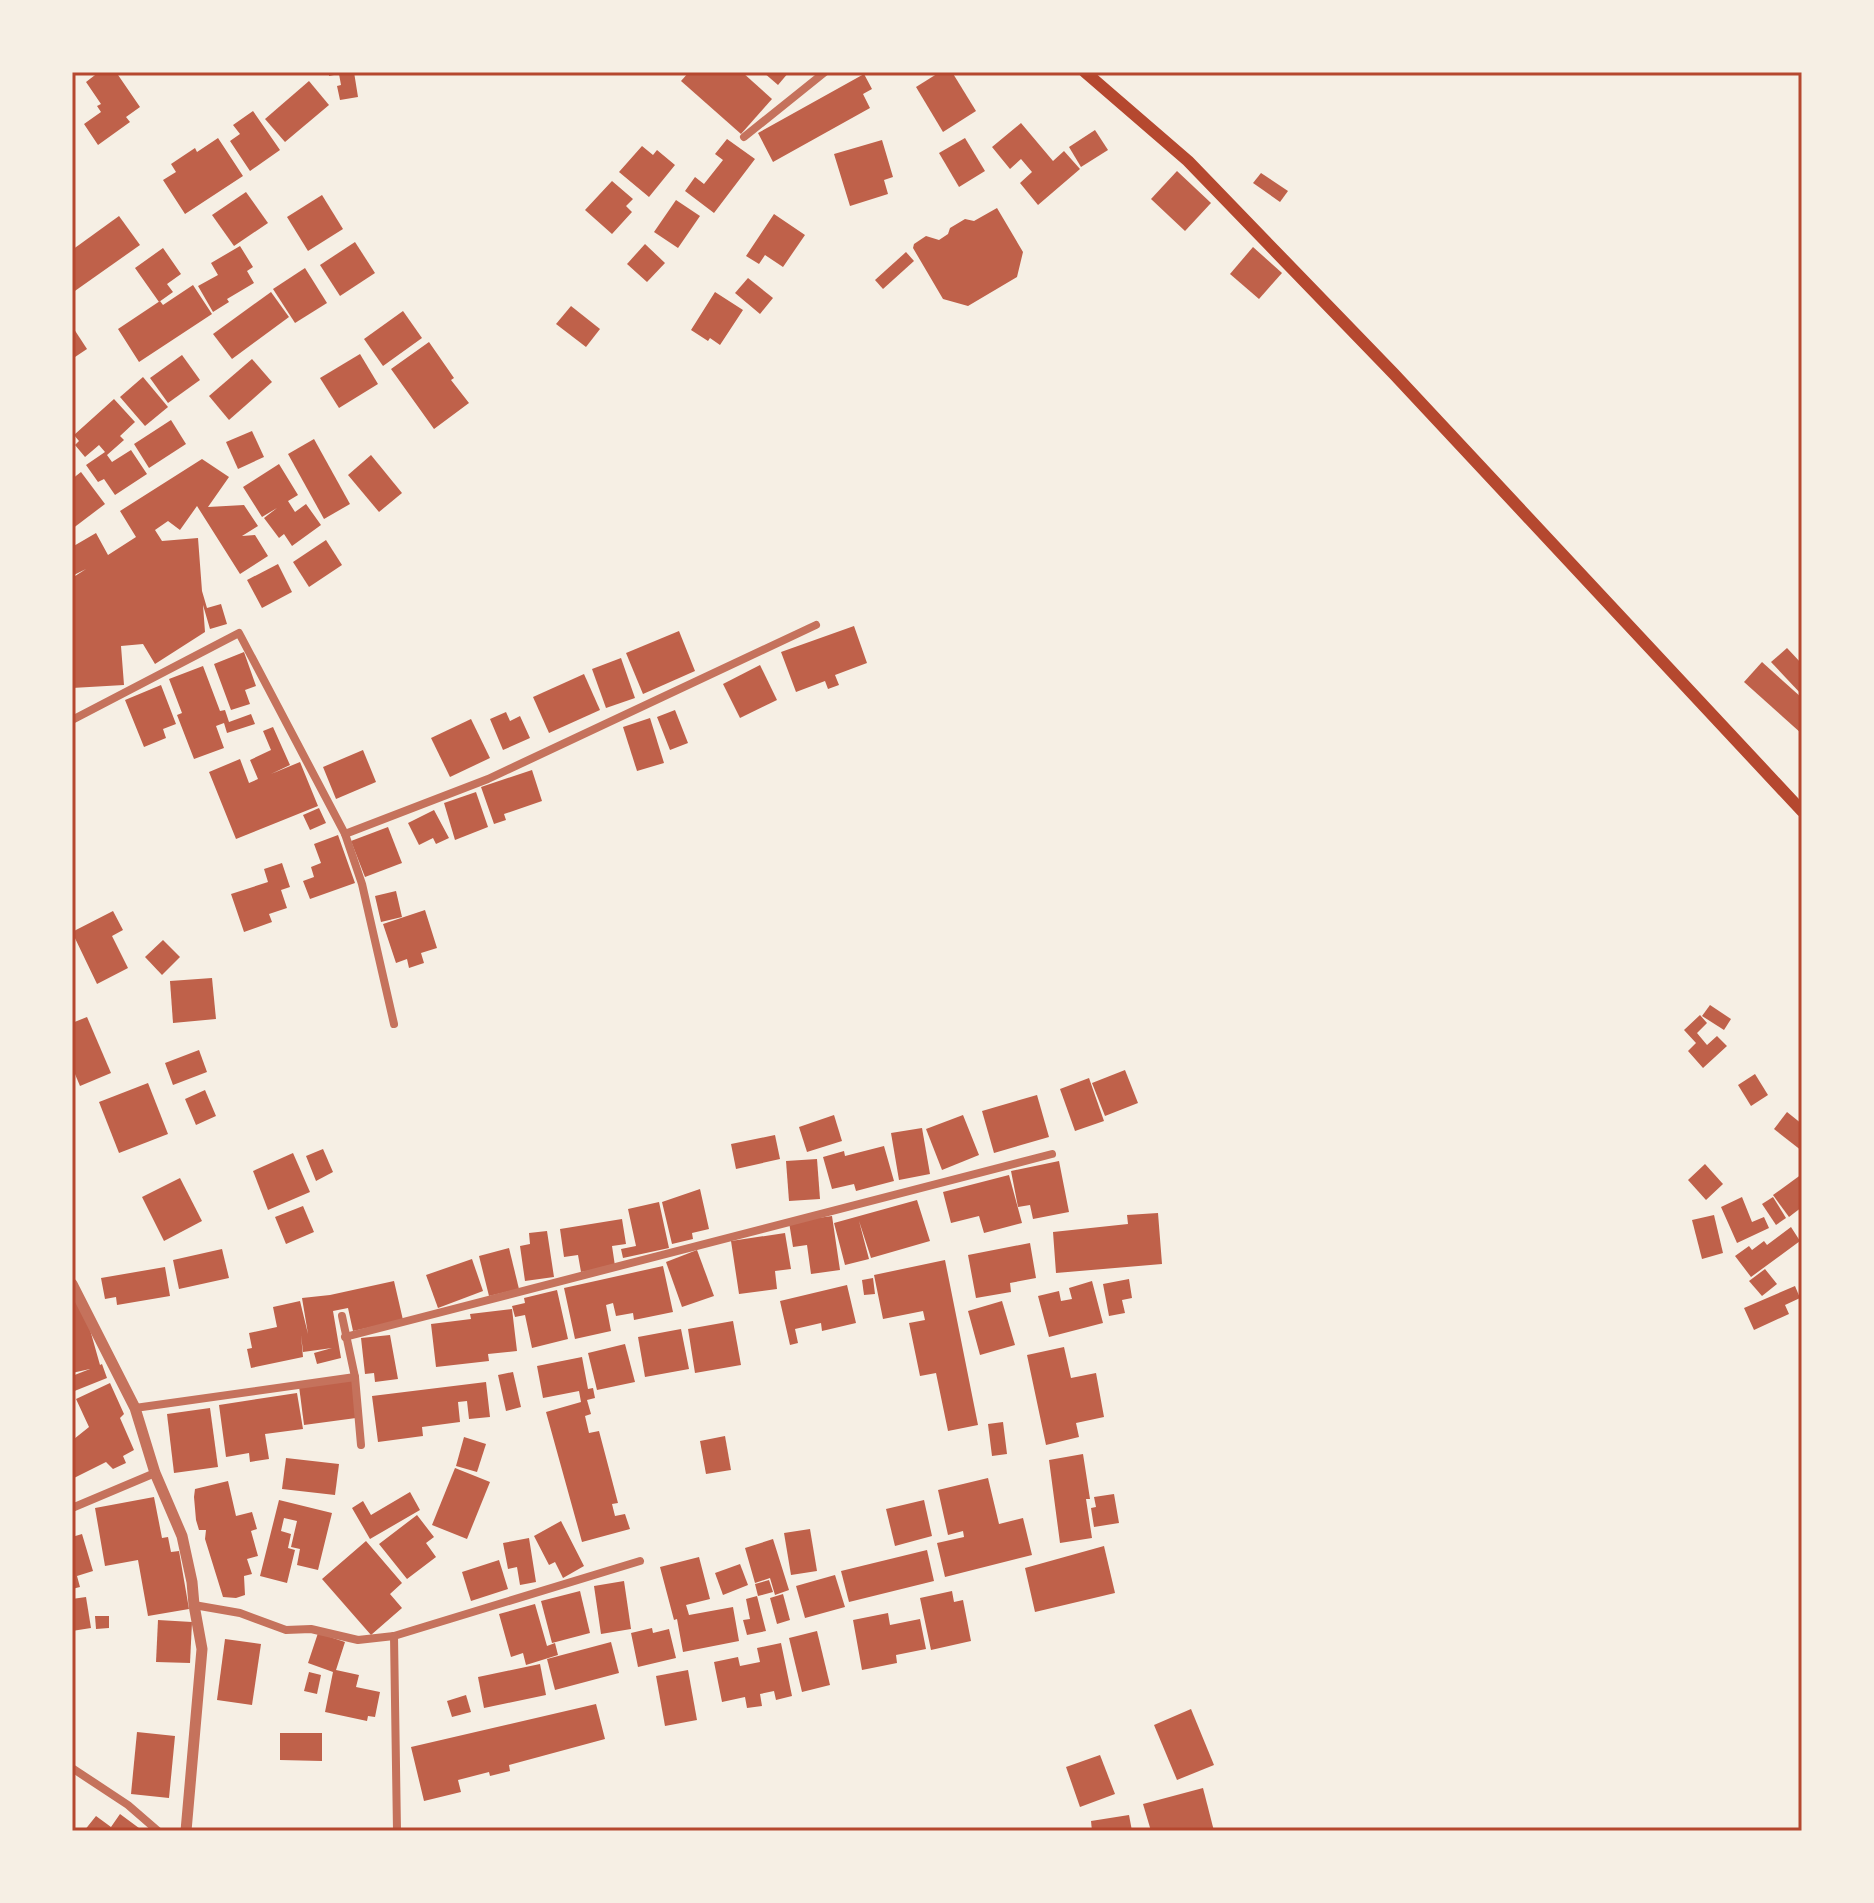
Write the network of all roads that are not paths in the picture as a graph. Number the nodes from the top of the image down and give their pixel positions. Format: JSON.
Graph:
{"nodes":[{"id":1,"x":825,"y":72,"type":"edge"},
{"id":2,"x":1085,"y":72,"type":"edge"},
{"id":3,"x":744,"y":137,"type":"dead end"},
{"id":4,"x":816,"y":625,"type":"dead end"},
{"id":5,"x":72,"y":720,"type":"edge"},
{"id":6,"x":1802,"y":811,"type":"edge"},
{"id":7,"x":345,"y":834,"type":"junction"},
{"id":8,"x":394,"y":1024,"type":"dead end"},
{"id":9,"x":1052,"y":1154,"type":"dead end"},
{"id":10,"x":72,"y":1284,"type":"edge"},
{"id":11,"x":342,"y":1316,"type":"dead end"},
{"id":12,"x":345,"y":1337,"type":"junction"},
{"id":13,"x":355,"y":1377,"type":"junction"},
{"id":14,"x":135,"y":1408,"type":"junction"},
{"id":15,"x":361,"y":1445,"type":"dead end"},
{"id":16,"x":155,"y":1473,"type":"junction"},
{"id":17,"x":73,"y":1506,"type":"edge"},
{"id":18,"x":640,"y":1561,"type":"dead end"},
{"id":19,"x":194,"y":1605,"type":"junction"},
{"id":20,"x":394,"y":1636,"type":"junction"},
{"id":21,"x":72,"y":1768,"type":"edge"},
{"id":22,"x":158,"y":1831,"type":"edge"},
{"id":23,"x":186,"y":1831,"type":"edge"},
{"id":24,"x":397,"y":1831,"type":"edge"}],
"edges":[{"from":1,"to":3,"type":"street"},
{"from":2,"to":6,"type":"main road"},
{"from":4,"to":7,"type":"street"},
{"from":5,"to":7,"type":"street"},
{"from":7,"to":8,"type":"street"},
{"from":9,"to":12,"type":"street"},
{"from":10,"to":14,"type":"street"},
{"from":11,"to":12,"type":"street"},
{"from":12,"to":13,"type":"street"},
{"from":13,"to":14,"type":"street"},
{"from":13,"to":15,"type":"street"},
{"from":14,"to":16,"type":"street"},
{"from":16,"to":17,"type":"street"},
{"from":16,"to":19,"type":"street"},
{"from":18,"to":20,"type":"street"},
{"from":19,"to":20,"type":"street"},
{"from":19,"to":23,"type":"street"},
{"from":20,"to":24,"type":"street"},
{"from":21,"to":22,"type":"street"}]}
